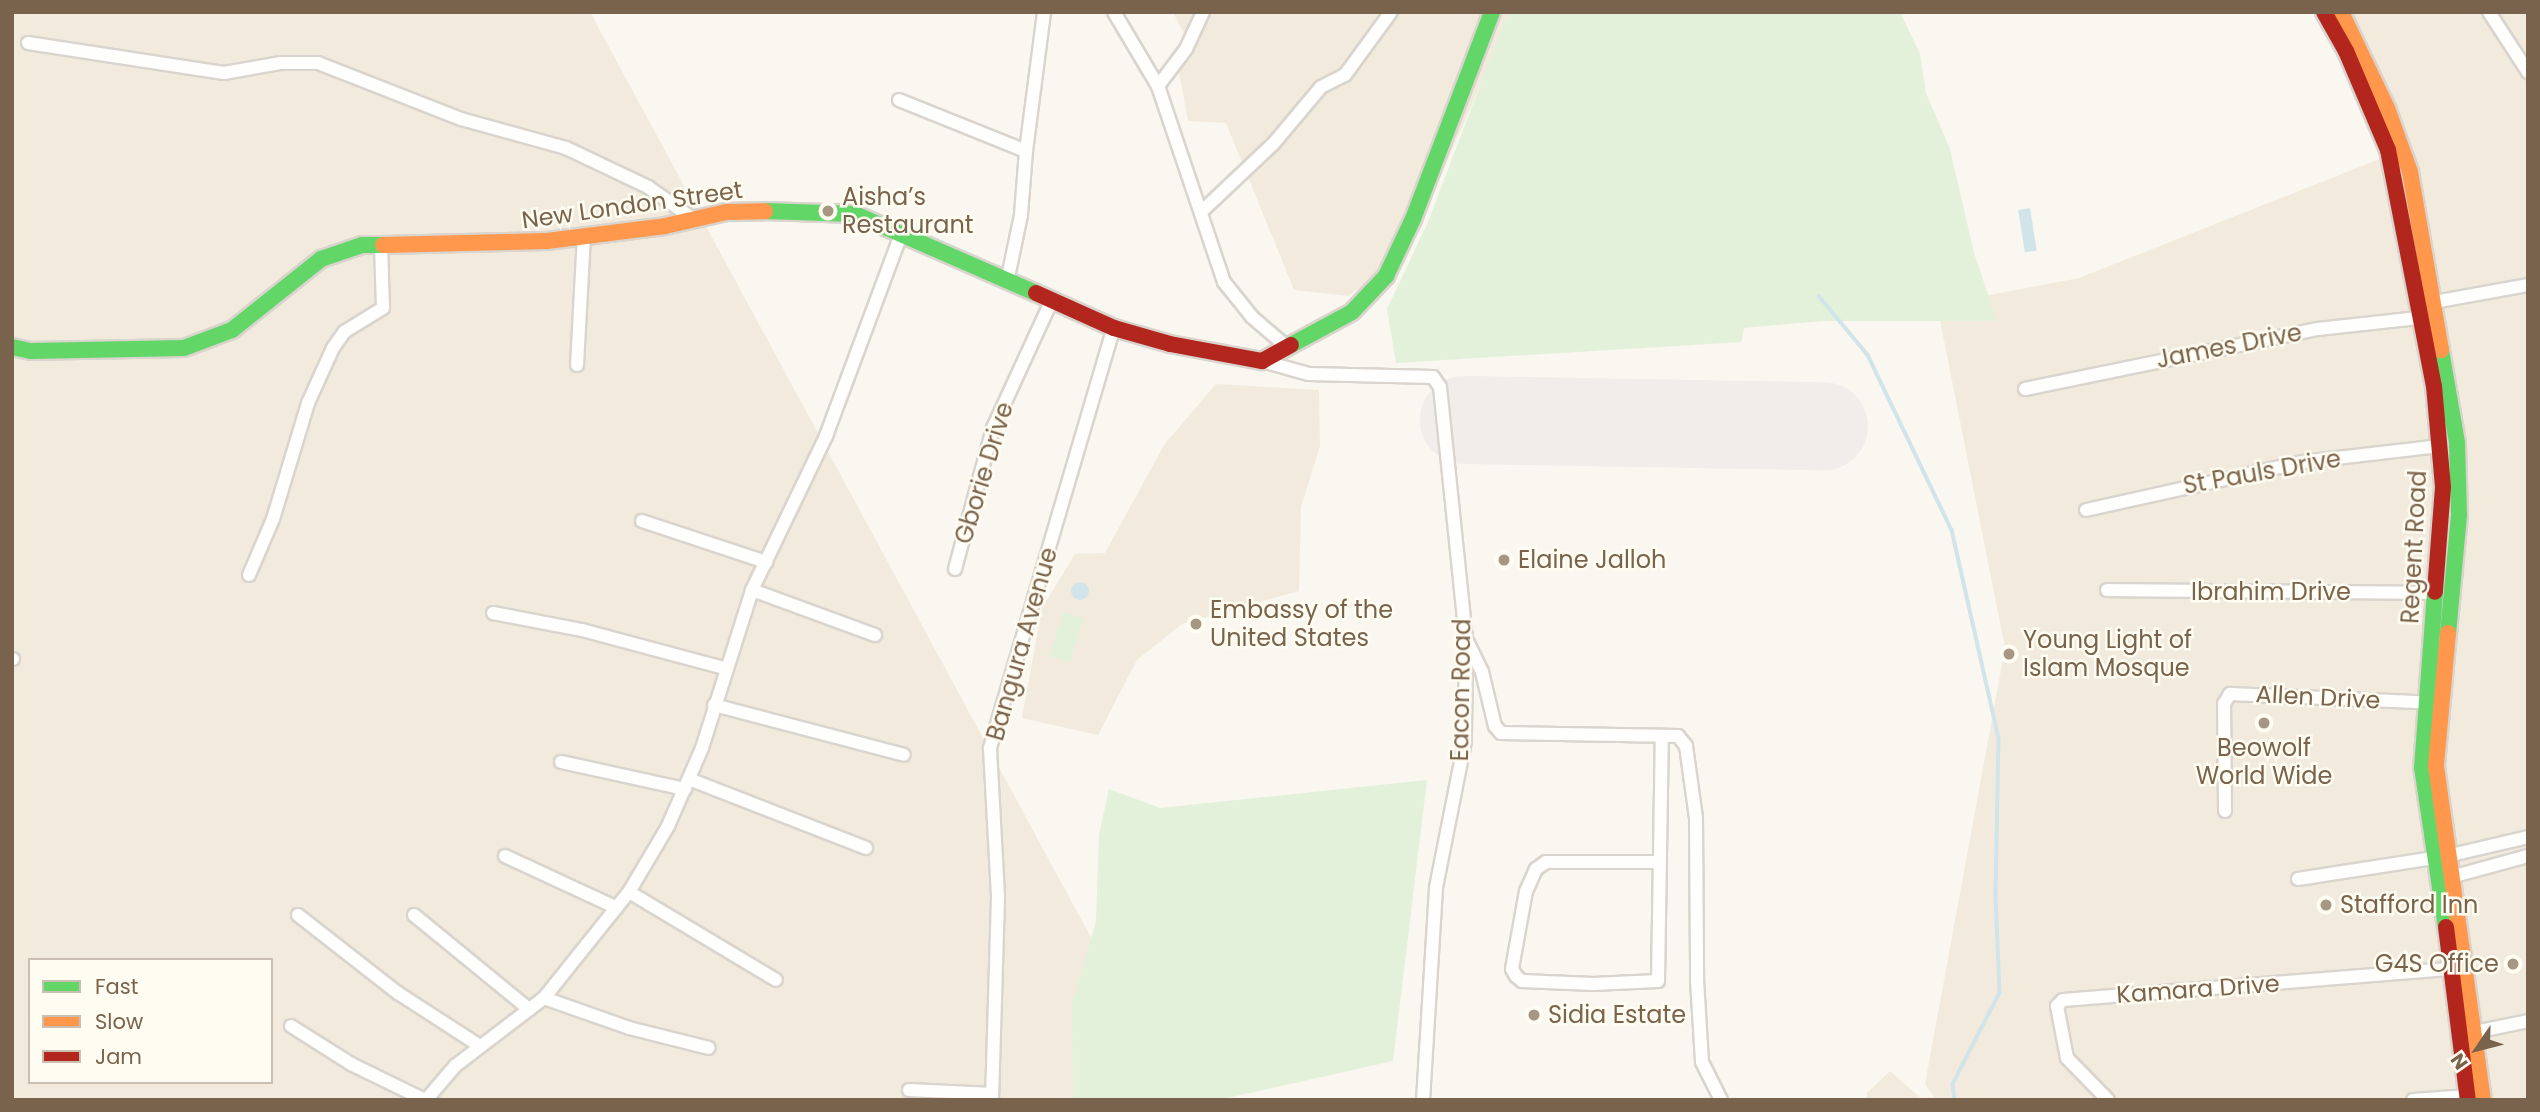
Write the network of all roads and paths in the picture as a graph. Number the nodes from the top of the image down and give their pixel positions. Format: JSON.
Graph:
{"nodes":[{"id":1,"x":1044,"y":12,"type":"edge"},
{"id":2,"x":1114,"y":12,"type":"edge"},
{"id":3,"x":1203,"y":12,"type":"edge"},
{"id":4,"x":1391,"y":12,"type":"edge"},
{"id":5,"x":1492,"y":12,"type":"edge"},
{"id":6,"x":2324,"y":12,"type":"edge"},
{"id":7,"x":2341,"y":12,"type":"edge"},
{"id":8,"x":2489,"y":12,"type":"edge"},
{"id":9,"x":28,"y":43,"type":"dead end"},
{"id":10,"x":2528,"y":72,"type":"edge"},
{"id":11,"x":1158,"y":86,"type":"junction"},
{"id":12,"x":900,"y":100,"type":"dead end"},
{"id":13,"x":1026,"y":151,"type":"junction"},
{"id":14,"x":1200,"y":212,"type":"junction"},
{"id":15,"x":692,"y":218,"type":"junction"},
{"id":16,"x":902,"y":232,"type":"junction"},
{"id":17,"x":584,"y":237,"type":"junction"},
{"id":18,"x":382,"y":243,"type":"junction"},
{"id":19,"x":1007,"y":282,"type":"junction"},
{"id":20,"x":2528,"y":285,"type":"edge"},
{"id":21,"x":1051,"y":302,"type":"junction"},
{"id":22,"x":2426,"y":310,"type":"junction"},
{"id":23,"x":1114,"y":328,"type":"junction"},
{"id":24,"x":12,"y":347,"type":"edge"},
{"id":25,"x":1288,"y":348,"type":"junction"},
{"id":26,"x":1262,"y":361,"type":"junction"},
{"id":27,"x":577,"y":365,"type":"dead end"},
{"id":28,"x":2025,"y":389,"type":"dead end"},
{"id":29,"x":2441,"y":446,"type":"junction"},
{"id":30,"x":2086,"y":510,"type":"dead end"},
{"id":31,"x":642,"y":520,"type":"dead end"},
{"id":32,"x":766,"y":562,"type":"junction"},
{"id":33,"x":955,"y":569,"type":"dead end"},
{"id":34,"x":248,"y":575,"type":"dead end"},
{"id":35,"x":752,"y":590,"type":"junction"},
{"id":36,"x":2107,"y":590,"type":"dead end"},
{"id":37,"x":2436,"y":593,"type":"junction"},
{"id":38,"x":493,"y":613,"type":"dead end"},
{"id":39,"x":875,"y":635,"type":"dead end"},
{"id":40,"x":1466,"y":640,"type":"junction"},
{"id":41,"x":724,"y":668,"type":"junction"},
{"id":42,"x":2433,"y":703,"type":"junction"},
{"id":43,"x":714,"y":705,"type":"junction"},
{"id":44,"x":1662,"y":736,"type":"junction"},
{"id":45,"x":904,"y":755,"type":"dead end"},
{"id":46,"x":561,"y":762,"type":"dead end"},
{"id":47,"x":687,"y":784,"type":"junction"},
{"id":48,"x":2225,"y":811,"type":"dead end"},
{"id":49,"x":2528,"y":837,"type":"edge"},
{"id":50,"x":866,"y":848,"type":"dead end"},
{"id":51,"x":505,"y":856,"type":"dead end"},
{"id":52,"x":2528,"y":856,"type":"edge"},
{"id":53,"x":2440,"y":857,"type":"junction"},
{"id":54,"x":1660,"y":862,"type":"junction"},
{"id":55,"x":2451,"y":877,"type":"junction"},
{"id":56,"x":2298,"y":879,"type":"dead end"},
{"id":57,"x":629,"y":892,"type":"junction"},
{"id":58,"x":617,"y":908,"type":"junction"},
{"id":59,"x":298,"y":915,"type":"dead end"},
{"id":60,"x":414,"y":915,"type":"dead end"},
{"id":61,"x":2452,"y":969,"type":"junction"},
{"id":62,"x":776,"y":980,"type":"dead end"},
{"id":63,"x":544,"y":998,"type":"junction"},
{"id":64,"x":529,"y":1009,"type":"junction"},
{"id":65,"x":2528,"y":1021,"type":"edge"},
{"id":66,"x":291,"y":1026,"type":"dead end"},
{"id":67,"x":2470,"y":1033,"type":"junction"},
{"id":68,"x":481,"y":1046,"type":"junction"},
{"id":69,"x":709,"y":1048,"type":"dead end"},
{"id":70,"x":909,"y":1090,"type":"dead end"},
{"id":71,"x":992,"y":1097,"type":"edge"},
{"id":72,"x":2473,"y":1098,"type":"edge"},
{"id":73,"x":426,"y":1100,"type":"edge"},
{"id":74,"x":1423,"y":1100,"type":"edge"},
{"id":75,"x":1721,"y":1100,"type":"edge"},
{"id":76,"x":2108,"y":1100,"type":"edge"},
{"id":77,"x":2413,"y":1100,"type":"edge"}],
"edges":[{"from":1,"to":13,"type":"street"},
{"from":2,"to":11,"type":"street"},
{"from":3,"to":11,"type":"street"},
{"from":4,"to":14,"type":"street"},
{"from":5,"to":25,"type":"main road"},
{"from":6,"to":22,"type":"main road","name":"Regent Road"},
{"from":7,"to":22,"type":"main road","name":"Regent Road"},
{"from":8,"to":10,"type":"street"},
{"from":9,"to":15,"type":"street"},
{"from":11,"to":14,"type":"street"},
{"from":12,"to":13,"type":"street"},
{"from":13,"to":19,"type":"street"},
{"from":14,"to":25,"type":"street"},
{"from":15,"to":16,"type":"main road","name":"New London Street"},
{"from":15,"to":17,"type":"main road","name":"New London Street"},
{"from":16,"to":19,"type":"main road","name":"New London Street"},
{"from":16,"to":32,"type":"street"},
{"from":17,"to":18,"type":"main road","name":"New London Street"},
{"from":17,"to":27,"type":"street"},
{"from":18,"to":24,"type":"main road","name":"New London Street"},
{"from":18,"to":34,"type":"street"},
{"from":19,"to":21,"type":"main road","name":"New London Street"},
{"from":20,"to":22,"type":"street","name":"James Drive"},
{"from":21,"to":23,"type":"main road","name":"New London Street"},
{"from":21,"to":33,"type":"street","name":"Gborie Drive"},
{"from":22,"to":28,"type":"street","name":"James Drive"},
{"from":22,"to":29,"type":"main road","name":"Regent Road"},
{"from":22,"to":42,"type":"main road","name":"Regent Road"},
{"from":23,"to":26,"type":"main road","name":"New London Street"},
{"from":23,"to":71,"type":"street","name":"Bangura Avenue"},
{"from":25,"to":26,"type":"main road"},
{"from":26,"to":40,"type":"street","name":"Eacon Road"},
{"from":29,"to":30,"type":"street","name":"St Pauls Drive"},
{"from":29,"to":37,"type":"main road","name":"Regent Road"},
{"from":31,"to":32,"type":"street"},
{"from":32,"to":35,"type":"street"},
{"from":35,"to":39,"type":"street"},
{"from":35,"to":41,"type":"street"},
{"from":36,"to":37,"type":"street","name":"Ibrahim Drive"},
{"from":37,"to":42,"type":"main road","name":"Regent Road"},
{"from":38,"to":41,"type":"street"},
{"from":40,"to":44,"type":"street"},
{"from":40,"to":74,"type":"street","name":"Eacon Road"},
{"from":41,"to":43,"type":"street"},
{"from":42,"to":48,"type":"street","name":"Allen Drive"},
{"from":42,"to":53,"type":"main road","name":"Regent Road"},
{"from":43,"to":45,"type":"street"},
{"from":43,"to":47,"type":"street"},
{"from":44,"to":54,"type":"street"},
{"from":44,"to":75,"type":"street"},
{"from":46,"to":47,"type":"street"},
{"from":47,"to":50,"type":"street"},
{"from":47,"to":57,"type":"street"},
{"from":49,"to":53,"type":"street"},
{"from":51,"to":58,"type":"street"},
{"from":52,"to":55,"type":"street"},
{"from":53,"to":55,"type":"main road","name":"Regent Road"},
{"from":53,"to":56,"type":"street"},
{"from":53,"to":61,"type":"main road","name":"Regent Road"},
{"from":54,"to":54,"type":"street"},
{"from":55,"to":67,"type":"main road","name":"Regent Road"},
{"from":57,"to":58,"type":"street"},
{"from":57,"to":62,"type":"street"},
{"from":58,"to":63,"type":"street"},
{"from":59,"to":68,"type":"street"},
{"from":60,"to":64,"type":"street"},
{"from":61,"to":67,"type":"main road","name":"Regent Road"},
{"from":61,"to":76,"type":"street","name":"Kamara Drive"},
{"from":63,"to":64,"type":"street"},
{"from":63,"to":69,"type":"street"},
{"from":64,"to":68,"type":"street"},
{"from":65,"to":67,"type":"street"},
{"from":66,"to":73,"type":"street"},
{"from":67,"to":72,"type":"main road","name":"Regent Road"},
{"from":68,"to":73,"type":"street"},
{"from":70,"to":71,"type":"street","name":"Bangura Avenue"},
{"from":72,"to":77,"type":"street"}]}
